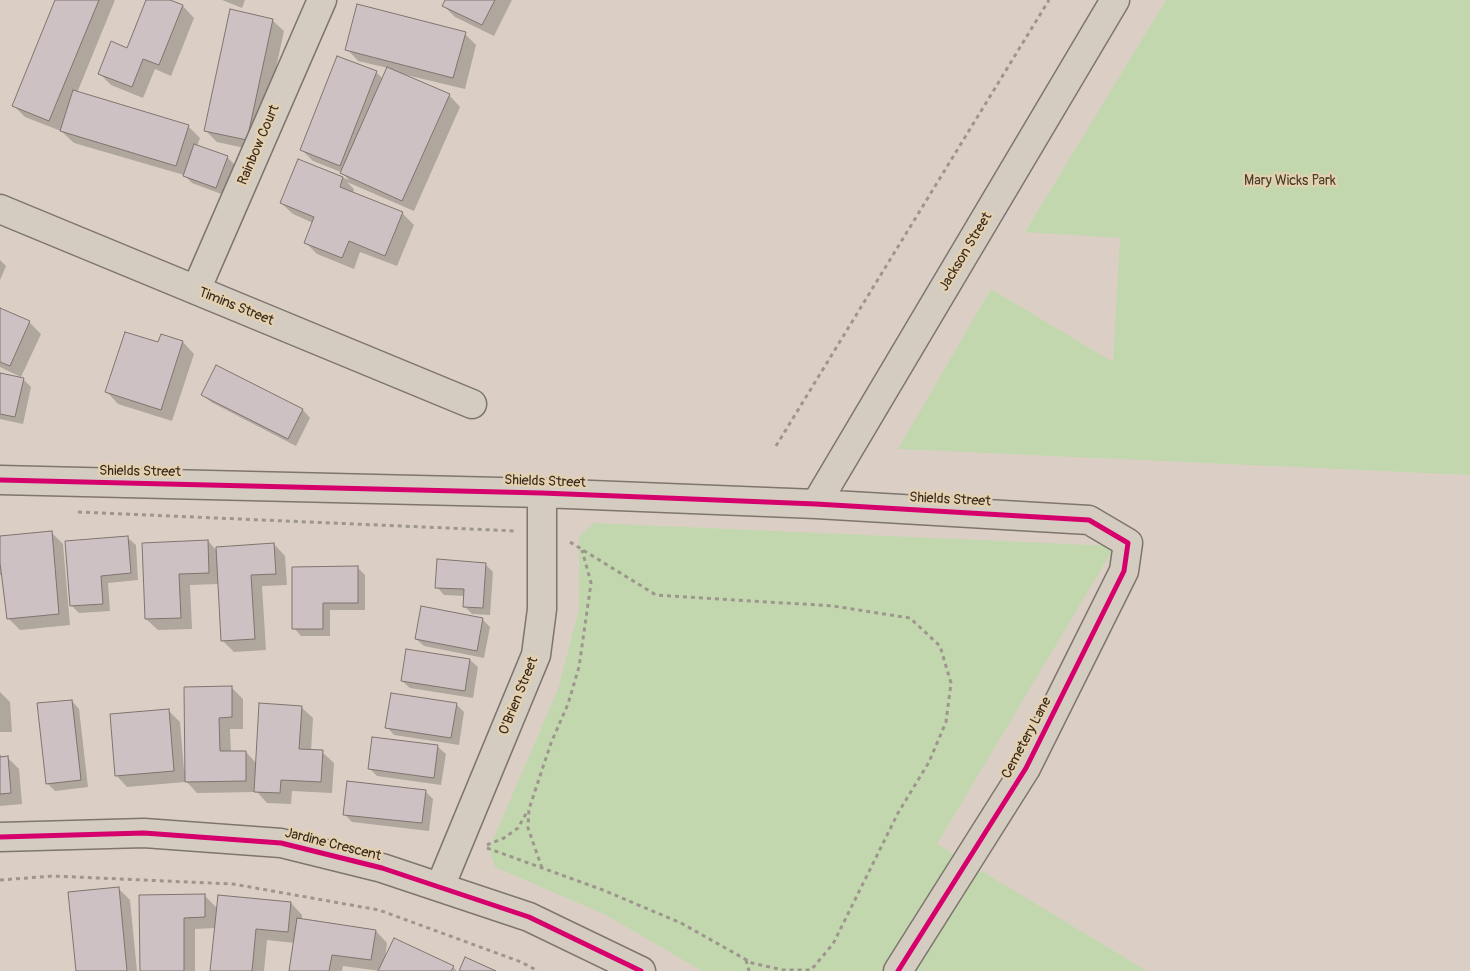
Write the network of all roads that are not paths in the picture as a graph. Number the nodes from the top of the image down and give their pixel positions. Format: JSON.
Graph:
{"nodes":[{"id":1,"x":322,"y":0,"type":"edge"},
{"id":2,"x":1115,"y":0,"type":"edge"},
{"id":3,"x":0,"y":209,"type":"edge"},
{"id":4,"x":196,"y":290,"type":"junction"},
{"id":5,"x":472,"y":404,"type":"dead end"},
{"id":6,"x":0,"y":480,"type":"edge"},
{"id":7,"x":542,"y":493,"type":"junction"},
{"id":8,"x":816,"y":504,"type":"junction"},
{"id":9,"x":1089,"y":520,"type":"joint"},
{"id":10,"x":0,"y":838,"type":"edge"},
{"id":11,"x":440,"y":888,"type":"junction"},
{"id":12,"x":641,"y":971,"type":"edge"},
{"id":13,"x":898,"y":971,"type":"edge"}],
"edges":[{"from":1,"to":4,"type":"street","name":"Rainbow Court"},
{"from":2,"to":8,"type":"street","name":"Jackson Street"},
{"from":3,"to":4,"type":"street","name":"Timins Street"},
{"from":4,"to":5,"type":"street","name":"Timins Street"},
{"from":6,"to":7,"type":"street","name":"Shields Street"},
{"from":7,"to":8,"type":"street","name":"Shields Street"},
{"from":7,"to":11,"type":"street","name":"O'Brien Street"},
{"from":8,"to":9,"type":"street","name":"Shields Street"},
{"from":9,"to":13,"type":"street","name":"Cemetery Lane"},
{"from":10,"to":11,"type":"street","name":"Jardine Crescent"},
{"from":11,"to":12,"type":"street","name":"Jardine Crescent"}]}
